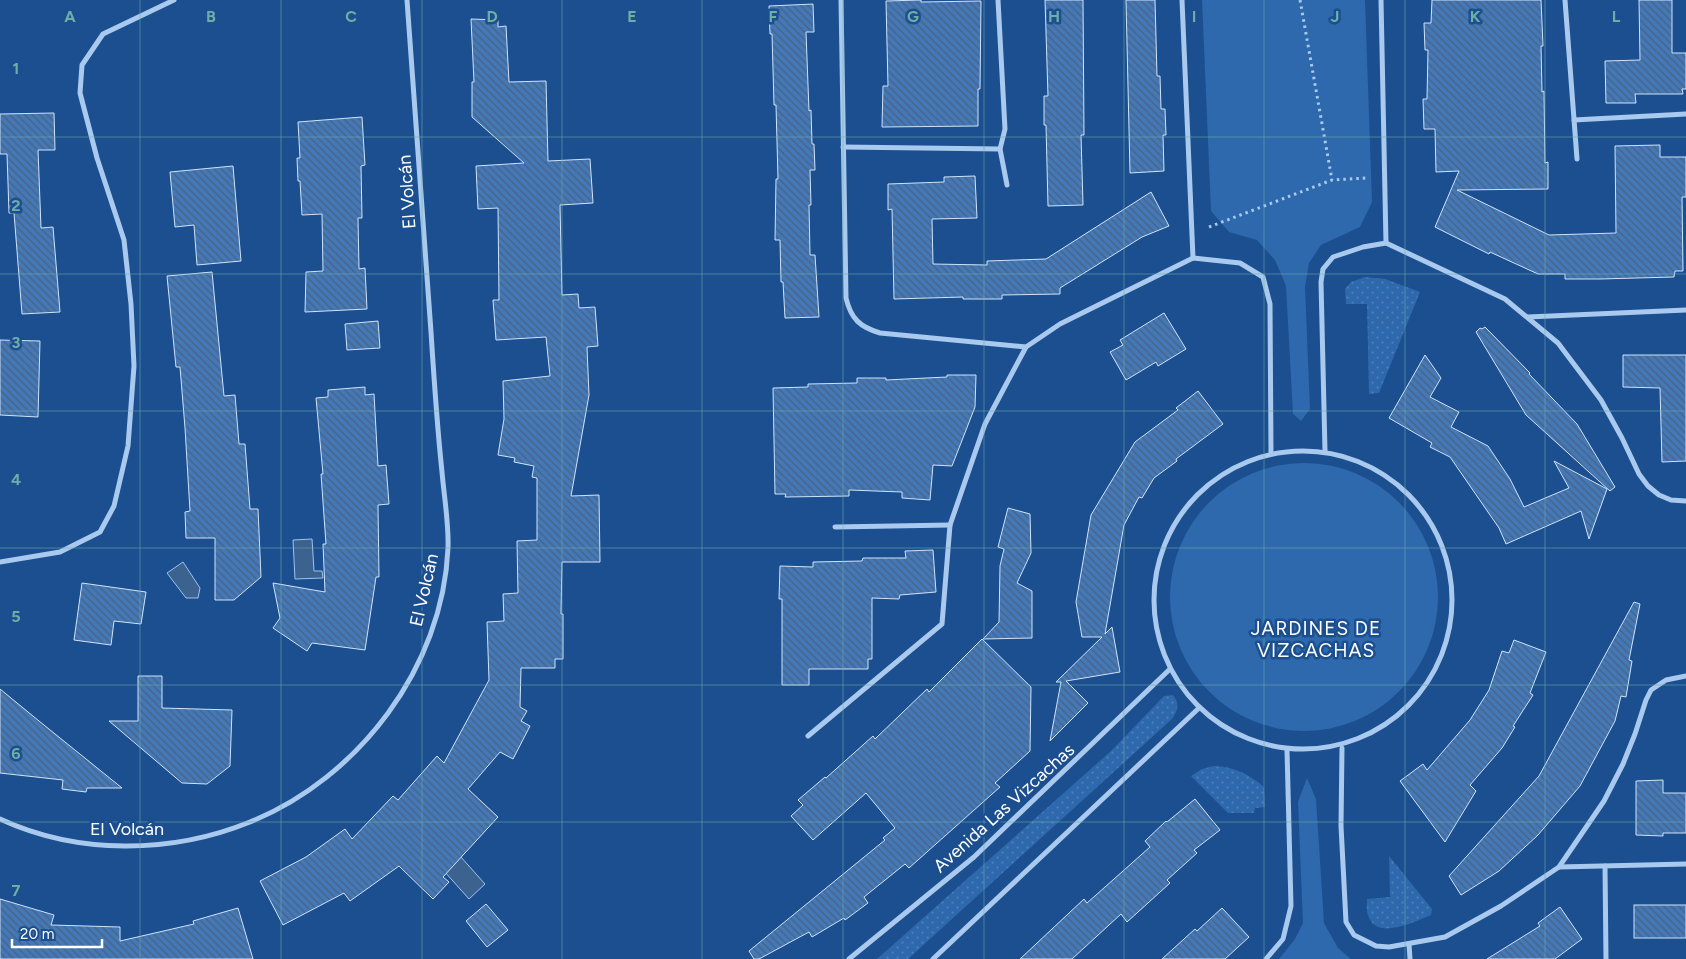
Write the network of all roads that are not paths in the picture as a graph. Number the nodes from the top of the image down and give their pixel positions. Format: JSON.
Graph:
{"nodes":[{"id":1,"x":174,"y":0,"type":"edge"},
{"id":2,"x":407,"y":0,"type":"edge"},
{"id":3,"x":841,"y":0,"type":"edge"},
{"id":4,"x":998,"y":0,"type":"edge"},
{"id":5,"x":1182,"y":0,"type":"edge"},
{"id":6,"x":1381,"y":0,"type":"edge"},
{"id":7,"x":1565,"y":0,"type":"edge"},
{"id":8,"x":1686,"y":114,"type":"edge"},
{"id":9,"x":1574,"y":120,"type":"junction"},
{"id":10,"x":843,"y":147,"type":"junction"},
{"id":11,"x":1000,"y":149,"type":"junction"},
{"id":12,"x":1577,"y":159,"type":"dead end"},
{"id":13,"x":1007,"y":185,"type":"dead end"},
{"id":14,"x":1386,"y":243,"type":"junction"},
{"id":15,"x":1193,"y":258,"type":"junction"},
{"id":16,"x":1686,"y":310,"type":"edge"},
{"id":17,"x":1527,"y":316,"type":"junction"},
{"id":18,"x":1026,"y":347,"type":"junction"},
{"id":19,"x":1325,"y":451,"type":"junction"},
{"id":20,"x":1271,"y":453,"type":"junction"},
{"id":21,"x":1686,"y":501,"type":"edge"},
{"id":22,"x":950,"y":525,"type":"junction"},
{"id":23,"x":835,"y":527,"type":"dead end"},
{"id":24,"x":0,"y":562,"type":"edge"},
{"id":25,"x":1170,"y":669,"type":"junction"},
{"id":26,"x":1686,"y":676,"type":"edge"},
{"id":27,"x":1199,"y":708,"type":"junction"},
{"id":28,"x":808,"y":736,"type":"dead end"},
{"id":29,"x":1342,"y":748,"type":"junction"},
{"id":30,"x":1287,"y":750,"type":"junction"},
{"id":31,"x":0,"y":819,"type":"edge"},
{"id":32,"x":1686,"y":864,"type":"edge"},
{"id":33,"x":1605,"y":866,"type":"junction"},
{"id":34,"x":1559,"y":867,"type":"junction"},
{"id":35,"x":1409,"y":944,"type":"junction"},
{"id":36,"x":849,"y":959,"type":"edge"},
{"id":37,"x":932,"y":959,"type":"edge"},
{"id":38,"x":1266,"y":959,"type":"edge"},
{"id":39,"x":1410,"y":959,"type":"edge"},
{"id":40,"x":1606,"y":959,"type":"edge"}],
"edges":[{"from":1,"to":24,"type":"street"},
{"from":2,"to":31,"type":"street","name":"El Volcán"},
{"from":3,"to":10,"type":"street"},
{"from":4,"to":11,"type":"street"},
{"from":5,"to":15,"type":"street"},
{"from":6,"to":14,"type":"street"},
{"from":7,"to":9,"type":"street"},
{"from":8,"to":9,"type":"street"},
{"from":9,"to":12,"type":"street"},
{"from":10,"to":11,"type":"street"},
{"from":10,"to":18,"type":"street"},
{"from":11,"to":13,"type":"street"},
{"from":14,"to":17,"type":"street"},
{"from":14,"to":19,"type":"street"},
{"from":15,"to":18,"type":"street"},
{"from":15,"to":20,"type":"street"},
{"from":16,"to":17,"type":"street"},
{"from":17,"to":21,"type":"street"},
{"from":18,"to":22,"type":"street"},
{"from":19,"to":20,"type":"street"},
{"from":19,"to":29,"type":"street"},
{"from":20,"to":25,"type":"street"},
{"from":22,"to":23,"type":"street"},
{"from":22,"to":28,"type":"street"},
{"from":25,"to":27,"type":"street"},
{"from":25,"to":36,"type":"street","name":"Avenida Las Vizcachas"},
{"from":26,"to":34,"type":"street"},
{"from":27,"to":30,"type":"street"},
{"from":27,"to":37,"type":"street"},
{"from":29,"to":30,"type":"street"},
{"from":29,"to":35,"type":"street"},
{"from":30,"to":38,"type":"street"},
{"from":32,"to":33,"type":"street"},
{"from":33,"to":34,"type":"street"},
{"from":33,"to":40,"type":"street"},
{"from":34,"to":35,"type":"street"},
{"from":35,"to":39,"type":"street"}]}
